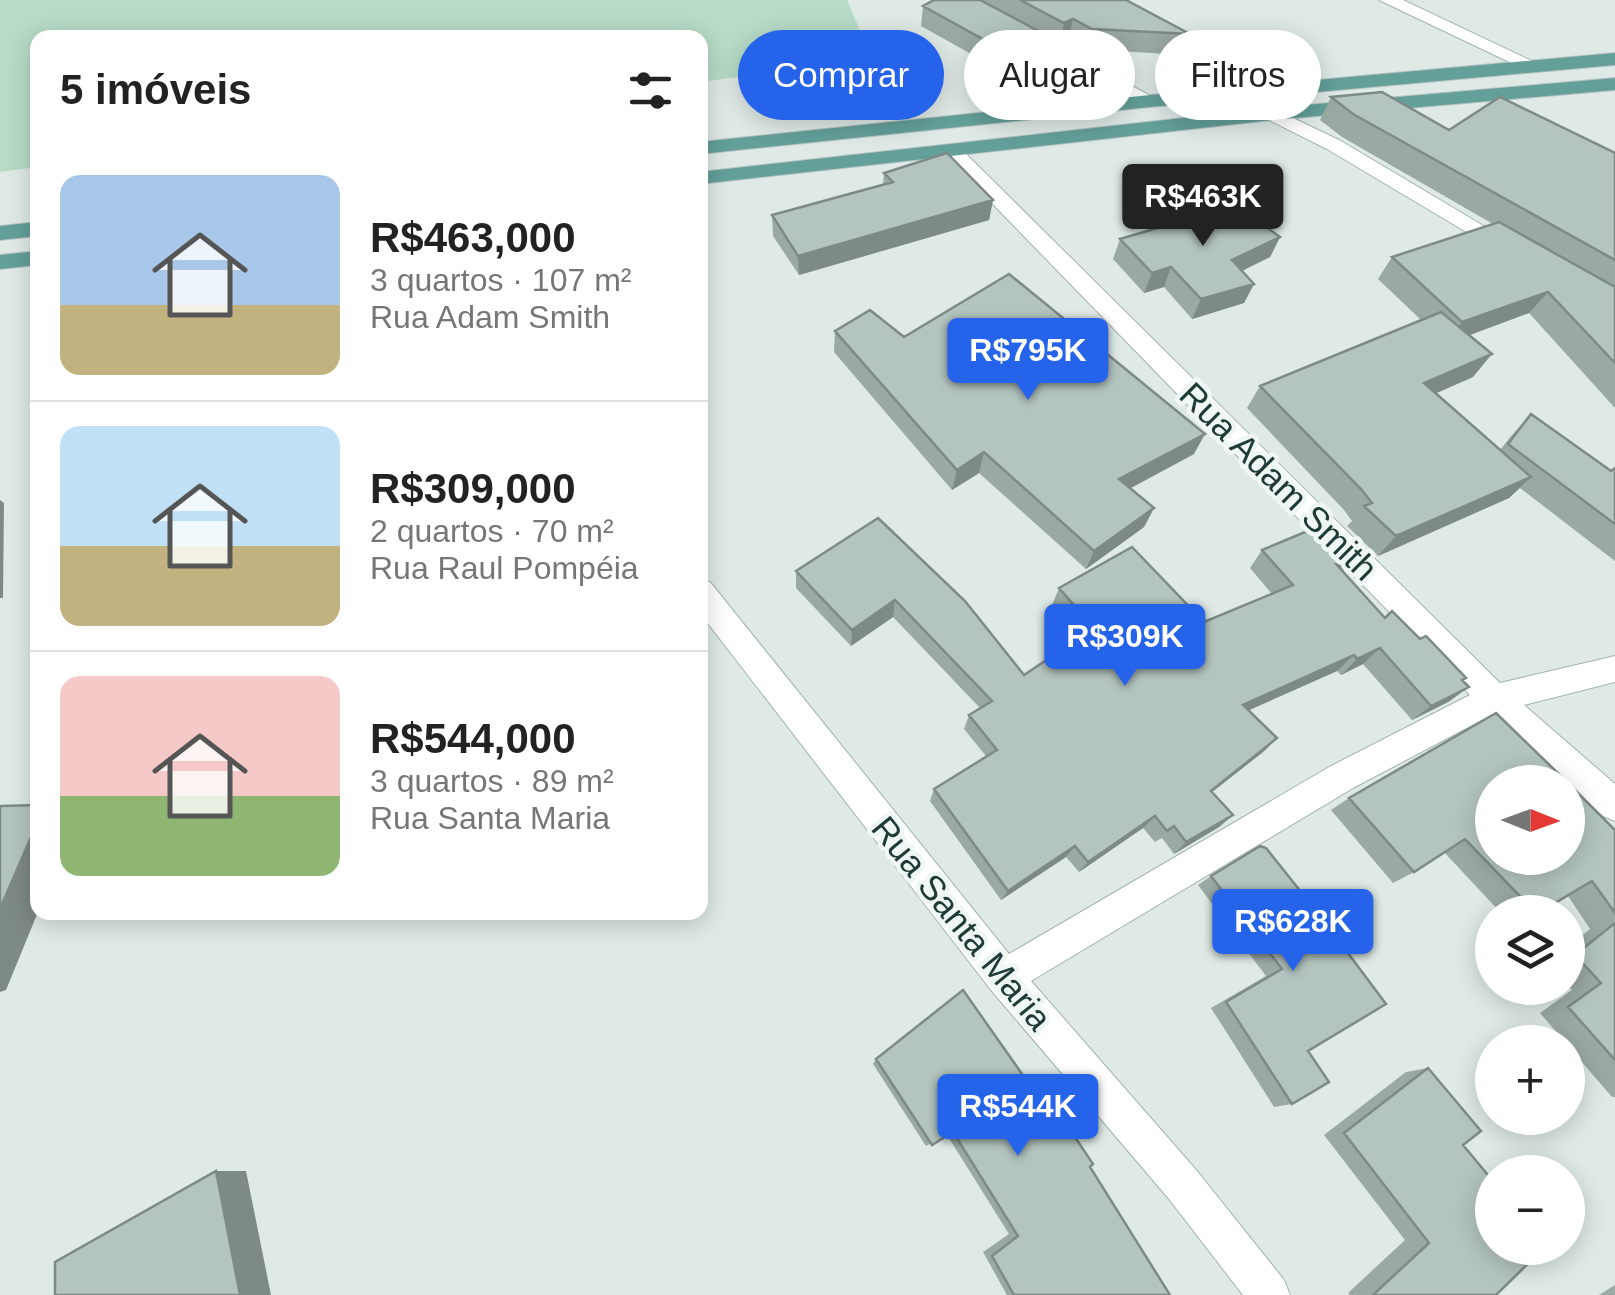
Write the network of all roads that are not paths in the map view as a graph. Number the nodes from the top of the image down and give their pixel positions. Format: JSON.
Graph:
{"nodes":[{"id":1,"x":957,"y":0,"type":"edge"},
{"id":2,"x":1388,"y":0,"type":"edge"},
{"id":3,"x":1615,"y":59,"type":"edge"},
{"id":4,"x":1528,"y":64,"type":"junction"},
{"id":5,"x":1615,"y":84,"type":"edge"},
{"id":6,"x":1150,"y":101,"type":"junction"},
{"id":7,"x":1321,"y":110,"type":"edge"},
{"id":8,"x":1218,"y":120,"type":"edge"},
{"id":9,"x":1284,"y":120,"type":"edge"},
{"id":10,"x":708,"y":147,"type":"edge"},
{"id":11,"x":951,"y":150,"type":"junction"},
{"id":12,"x":708,"y":177,"type":"edge"},
{"id":13,"x":30,"y":230,"type":"edge"},
{"id":14,"x":0,"y":234,"type":"edge"},
{"id":15,"x":30,"y":259,"type":"edge"},
{"id":16,"x":1529,"y":259,"type":"edge"},
{"id":17,"x":0,"y":262,"type":"edge"},
{"id":18,"x":708,"y":602,"type":"edge"},
{"id":19,"x":1615,"y":669,"type":"edge"},
{"id":20,"x":1494,"y":698,"type":"junction"},
{"id":21,"x":1615,"y":806,"type":"edge"},
{"id":22,"x":1004,"y":977,"type":"junction"},
{"id":23,"x":1269,"y":1295,"type":"edge"}],
"edges":[{"from":1,"to":6,"type":"street"},
{"from":2,"to":4,"type":"street"},
{"from":3,"to":4,"type":"main road"},
{"from":4,"to":6,"type":"main road"},
{"from":5,"to":7,"type":"main road"},
{"from":6,"to":10,"type":"main road"},
{"from":8,"to":11,"type":"main road"},
{"from":9,"to":16,"type":"street"},
{"from":11,"to":12,"type":"main road"},
{"from":11,"to":20,"type":"street","name":"Rua Adam Smith"},
{"from":13,"to":14,"type":"main road"},
{"from":15,"to":17,"type":"main road"},
{"from":18,"to":22,"type":"street","name":"Rua Santa Maria"},
{"from":19,"to":20,"type":"street"},
{"from":20,"to":21,"type":"street","name":"Rua Adam Smith"},
{"from":20,"to":22,"type":"street"},
{"from":22,"to":23,"type":"street","name":"Rua Santa Maria"}]}
